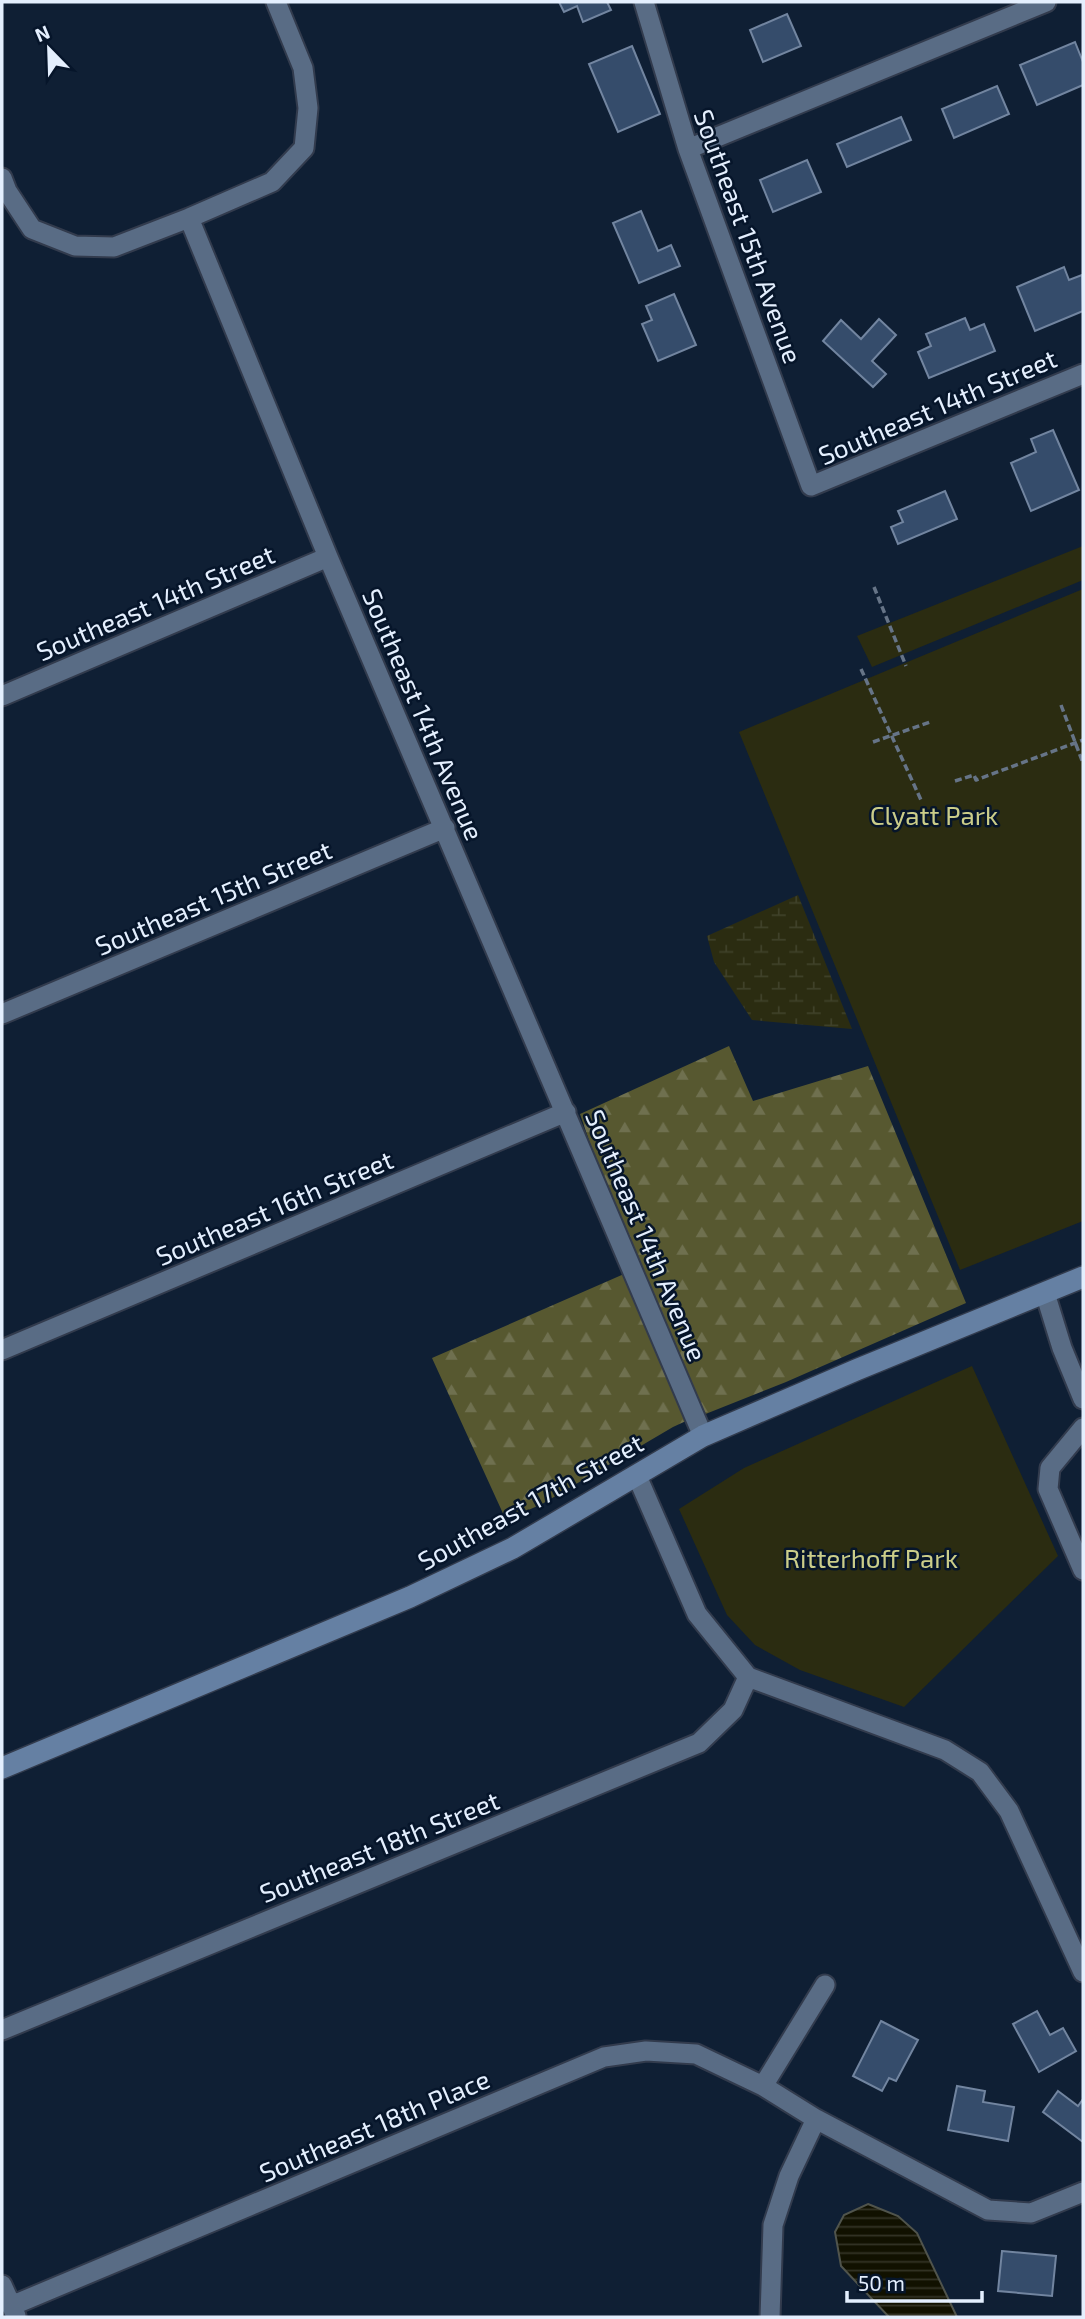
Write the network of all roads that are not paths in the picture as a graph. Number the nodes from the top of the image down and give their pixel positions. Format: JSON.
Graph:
{"nodes":[{"id":1,"x":276,"y":2,"type":"edge"},
{"id":2,"x":644,"y":2,"type":"edge"},
{"id":3,"x":1046,"y":2,"type":"edge"},
{"id":4,"x":688,"y":149,"type":"junction"},
{"id":5,"x":2,"y":178,"type":"edge"},
{"id":6,"x":190,"y":218,"type":"junction"},
{"id":7,"x":1083,"y":374,"type":"edge"},
{"id":8,"x":811,"y":486,"type":"joint"},
{"id":9,"x":328,"y":557,"type":"junction"},
{"id":10,"x":2,"y":696,"type":"edge"},
{"id":11,"x":444,"y":828,"type":"junction"},
{"id":12,"x":2,"y":1014,"type":"edge"},
{"id":13,"x":566,"y":1112,"type":"junction"},
{"id":14,"x":1083,"y":1277,"type":"edge"},
{"id":15,"x":1045,"y":1293,"type":"junction"},
{"id":16,"x":2,"y":1350,"type":"edge"},
{"id":17,"x":1083,"y":1399,"type":"edge"},
{"id":18,"x":1083,"y":1428,"type":"edge"},
{"id":19,"x":703,"y":1436,"type":"junction"},
{"id":20,"x":636,"y":1476,"type":"junction"},
{"id":21,"x":1083,"y":1570,"type":"edge"},
{"id":22,"x":748,"y":1677,"type":"junction"},
{"id":23,"x":2,"y":1768,"type":"edge"},
{"id":24,"x":1083,"y":1972,"type":"edge"},
{"id":25,"x":825,"y":1985,"type":"dead end"},
{"id":26,"x":2,"y":2030,"type":"edge"},
{"id":27,"x":763,"y":2085,"type":"junction"},
{"id":28,"x":816,"y":2119,"type":"junction"},
{"id":29,"x":1083,"y":2192,"type":"edge"},
{"id":30,"x":2,"y":2285,"type":"edge"},
{"id":31,"x":14,"y":2311,"type":"edge"},
{"id":32,"x":770,"y":2317,"type":"edge"}],
"edges":[{"from":1,"to":6,"type":"street"},
{"from":2,"to":4,"type":"street","name":"Southeast 15th Avenue"},
{"from":3,"to":4,"type":"street"},
{"from":4,"to":8,"type":"street","name":"Southeast 15th Avenue"},
{"from":5,"to":6,"type":"street"},
{"from":6,"to":9,"type":"street","name":"Southeast 14th Avenue"},
{"from":7,"to":8,"type":"street","name":"Southeast 14th Street"},
{"from":9,"to":10,"type":"street","name":"Southeast 14th Street"},
{"from":9,"to":11,"type":"street","name":"Southeast 14th Avenue"},
{"from":11,"to":12,"type":"street","name":"Southeast 15th Street"},
{"from":11,"to":13,"type":"street","name":"Southeast 14th Avenue"},
{"from":13,"to":16,"type":"street","name":"Southeast 16th Street"},
{"from":13,"to":19,"type":"street","name":"Southeast 14th Avenue"},
{"from":14,"to":15,"type":"main road","name":"Southeast 17th Street"},
{"from":15,"to":17,"type":"street"},
{"from":15,"to":19,"type":"main road","name":"Southeast 17th Street"},
{"from":18,"to":21,"type":"street"},
{"from":19,"to":20,"type":"main road","name":"Southeast 17th Street"},
{"from":20,"to":22,"type":"street"},
{"from":20,"to":23,"type":"main road","name":"Southeast 17th Street"},
{"from":22,"to":24,"type":"street"},
{"from":22,"to":26,"type":"street","name":"Southeast 18th Street"},
{"from":25,"to":27,"type":"street"},
{"from":27,"to":28,"type":"street","name":"Southeast 18th Place"},
{"from":27,"to":31,"type":"street","name":"Southeast 18th Place"},
{"from":28,"to":29,"type":"street","name":"Southeast 18th Place"},
{"from":28,"to":32,"type":"street"},
{"from":30,"to":31,"type":"street"}]}
